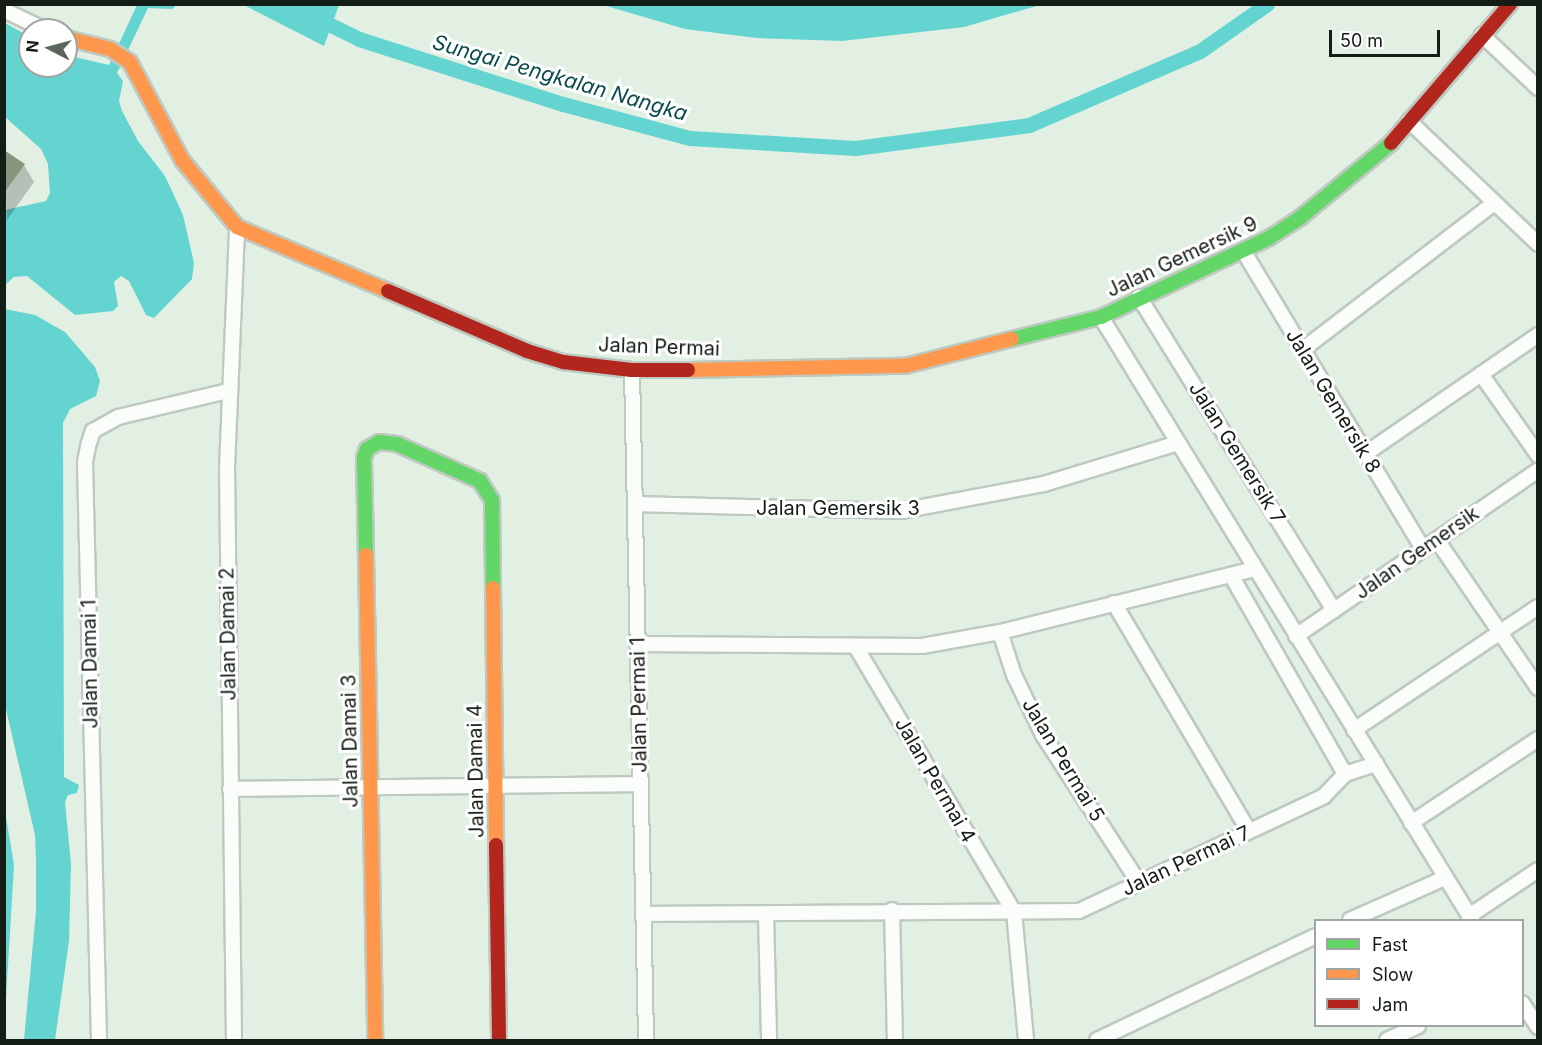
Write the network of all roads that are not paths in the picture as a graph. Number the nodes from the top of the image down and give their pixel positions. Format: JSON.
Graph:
{"nodes":[{"id":1,"x":1510,"y":4,"type":"edge"},
{"id":2,"x":4,"y":10,"type":"edge"},
{"id":3,"x":20,"y":18,"type":"edge"},
{"id":4,"x":1482,"y":35,"type":"junction"},
{"id":5,"x":78,"y":41,"type":"edge"},
{"id":6,"x":1538,"y":88,"type":"edge"},
{"id":7,"x":1409,"y":121,"type":"junction"},
{"id":8,"x":1494,"y":203,"type":"junction"},
{"id":9,"x":237,"y":227,"type":"junction"},
{"id":10,"x":1538,"y":244,"type":"edge"},
{"id":11,"x":1244,"y":252,"type":"junction"},
{"id":12,"x":1139,"y":297,"type":"junction"},
{"id":13,"x":1101,"y":317,"type":"junction"},
{"id":14,"x":1538,"y":335,"type":"edge"},
{"id":15,"x":1302,"y":350,"type":"junction"},
{"id":16,"x":632,"y":370,"type":"junction"},
{"id":17,"x":1481,"y":374,"type":"junction"},
{"id":18,"x":228,"y":391,"type":"junction"},
{"id":19,"x":1178,"y":443,"type":"junction"},
{"id":20,"x":1365,"y":454,"type":"junction"},
{"id":21,"x":1538,"y":455,"type":"edge"},
{"id":22,"x":1538,"y":470,"type":"edge"},
{"id":23,"x":492,"y":500,"type":"joint"},
{"id":24,"x":634,"y":504,"type":"junction"},
{"id":25,"x":1437,"y":540,"type":"junction"},
{"id":26,"x":1423,"y":549,"type":"junction"},
{"id":27,"x":1255,"y":569,"type":"junction"},
{"id":28,"x":1231,"y":575,"type":"junction"},
{"id":29,"x":1114,"y":603,"type":"junction"},
{"id":30,"x":1538,"y":607,"type":"edge"},
{"id":31,"x":1334,"y":610,"type":"junction"},
{"id":32,"x":1000,"y":632,"type":"junction"},
{"id":33,"x":1500,"y":632,"type":"junction"},
{"id":34,"x":1296,"y":636,"type":"junction"},
{"id":35,"x":638,"y":644,"type":"junction"},
{"id":36,"x":856,"y":647,"type":"junction"},
{"id":37,"x":1538,"y":688,"type":"edge"},
{"id":38,"x":1354,"y":730,"type":"junction"},
{"id":39,"x":1538,"y":739,"type":"edge"},
{"id":40,"x":1376,"y":764,"type":"junction"},
{"id":41,"x":1345,"y":774,"type":"junction"},
{"id":42,"x":640,"y":784,"type":"junction"},
{"id":43,"x":496,"y":786,"type":"junction"},
{"id":44,"x":370,"y":788,"type":"junction"},
{"id":45,"x":230,"y":789,"type":"junction"},
{"id":46,"x":1412,"y":823,"type":"junction"},
{"id":47,"x":1249,"y":831,"type":"junction"},
{"id":48,"x":1538,"y":870,"type":"edge"},
{"id":49,"x":1445,"y":878,"type":"junction"},
{"id":50,"x":1139,"y":882,"type":"junction"},
{"id":51,"x":892,"y":910,"type":"junction"},
{"id":52,"x":1014,"y":912,"type":"junction"},
{"id":53,"x":643,"y":914,"type":"junction"},
{"id":54,"x":766,"y":914,"type":"junction"},
{"id":55,"x":1470,"y":918,"type":"edge"},
{"id":56,"x":1354,"y":919,"type":"edge"},
{"id":57,"x":1314,"y":937,"type":"edge"},
{"id":58,"x":1524,"y":1006,"type":"edge"},
{"id":59,"x":1416,"y":1027,"type":"edge"},
{"id":60,"x":1538,"y":1028,"type":"edge"},
{"id":61,"x":99,"y":1041,"type":"edge"},
{"id":62,"x":234,"y":1041,"type":"edge"},
{"id":63,"x":375,"y":1041,"type":"edge"},
{"id":64,"x":500,"y":1041,"type":"edge"},
{"id":65,"x":646,"y":1041,"type":"edge"},
{"id":66,"x":768,"y":1041,"type":"edge"},
{"id":67,"x":895,"y":1041,"type":"edge"},
{"id":68,"x":1026,"y":1041,"type":"edge"},
{"id":69,"x":1097,"y":1041,"type":"edge"},
{"id":70,"x":1386,"y":1041,"type":"edge"}],
"edges":[{"from":1,"to":4,"type":"street","name":"Jalan Gemersik 9"},
{"from":2,"to":3,"type":"street"},
{"from":4,"to":6,"type":"street"},
{"from":4,"to":7,"type":"street","name":"Jalan Gemersik 9"},
{"from":5,"to":9,"type":"street"},
{"from":7,"to":8,"type":"street"},
{"from":7,"to":11,"type":"street","name":"Jalan Gemersik 9"},
{"from":8,"to":10,"type":"street"},
{"from":8,"to":15,"type":"street"},
{"from":9,"to":16,"type":"street","name":"Jalan Permai"},
{"from":9,"to":18,"type":"street","name":"Jalan Damai 2"},
{"from":11,"to":12,"type":"street","name":"Jalan Gemersik 9"},
{"from":11,"to":15,"type":"street","name":"Jalan Gemersik 8"},
{"from":12,"to":13,"type":"street","name":"Jalan Gemersik 9"},
{"from":12,"to":31,"type":"street","name":"Jalan Gemersik 7"},
{"from":13,"to":16,"type":"street","name":"Jalan Permai"},
{"from":13,"to":19,"type":"street"},
{"from":14,"to":17,"type":"street"},
{"from":15,"to":20,"type":"street","name":"Jalan Gemersik 8"},
{"from":16,"to":24,"type":"street","name":"Jalan Permai 1"},
{"from":17,"to":20,"type":"street"},
{"from":17,"to":21,"type":"street"},
{"from":18,"to":45,"type":"street","name":"Jalan Damai 2"},
{"from":18,"to":61,"type":"street","name":"Jalan Damai 1"},
{"from":19,"to":24,"type":"street","name":"Jalan Gemersik 3"},
{"from":19,"to":27,"type":"street"},
{"from":20,"to":26,"type":"street","name":"Jalan Gemersik 8"},
{"from":22,"to":25,"type":"street","name":"Jalan Gemersik"},
{"from":23,"to":43,"type":"street","name":"Jalan Damai 4"},
{"from":23,"to":44,"type":"street","name":"Jalan Damai 3"},
{"from":24,"to":35,"type":"street","name":"Jalan Permai 1"},
{"from":25,"to":26,"type":"street","name":"Jalan Gemersik"},
{"from":25,"to":33,"type":"street"},
{"from":26,"to":31,"type":"street","name":"Jalan Gemersik"},
{"from":27,"to":28,"type":"street"},
{"from":27,"to":34,"type":"street"},
{"from":28,"to":29,"type":"street"},
{"from":28,"to":41,"type":"street"},
{"from":29,"to":32,"type":"street"},
{"from":29,"to":47,"type":"street"},
{"from":30,"to":33,"type":"street"},
{"from":31,"to":34,"type":"street","name":"Jalan Gemersik"},
{"from":32,"to":36,"type":"street"},
{"from":32,"to":50,"type":"street","name":"Jalan Permai 5"},
{"from":33,"to":37,"type":"street"},
{"from":33,"to":38,"type":"street"},
{"from":34,"to":38,"type":"street"},
{"from":35,"to":36,"type":"street"},
{"from":35,"to":42,"type":"street","name":"Jalan Permai 1"},
{"from":36,"to":52,"type":"street","name":"Jalan Permai 4"},
{"from":38,"to":40,"type":"street"},
{"from":39,"to":46,"type":"street"},
{"from":40,"to":41,"type":"street","name":"Jalan Permai 7"},
{"from":40,"to":46,"type":"street"},
{"from":41,"to":47,"type":"street","name":"Jalan Permai 7"},
{"from":42,"to":43,"type":"street"},
{"from":42,"to":53,"type":"street","name":"Jalan Permai 1"},
{"from":43,"to":44,"type":"street"},
{"from":43,"to":64,"type":"street","name":"Jalan Damai 4"},
{"from":44,"to":45,"type":"street"},
{"from":44,"to":63,"type":"street","name":"Jalan Damai 3"},
{"from":45,"to":62,"type":"street","name":"Jalan Damai 2"},
{"from":46,"to":49,"type":"street"},
{"from":47,"to":50,"type":"street","name":"Jalan Permai 7"},
{"from":48,"to":55,"type":"street"},
{"from":49,"to":55,"type":"street"},
{"from":49,"to":56,"type":"street"},
{"from":50,"to":52,"type":"street","name":"Jalan Permai 7"},
{"from":51,"to":52,"type":"street","name":"Jalan Permai 7"},
{"from":51,"to":54,"type":"street","name":"Jalan Permai 7"},
{"from":51,"to":67,"type":"street"},
{"from":52,"to":68,"type":"street"},
{"from":53,"to":54,"type":"street","name":"Jalan Permai 7"},
{"from":53,"to":65,"type":"street","name":"Jalan Permai 1"},
{"from":54,"to":66,"type":"street"},
{"from":57,"to":69,"type":"street"},
{"from":58,"to":60,"type":"street"},
{"from":59,"to":70,"type":"street"}]}
